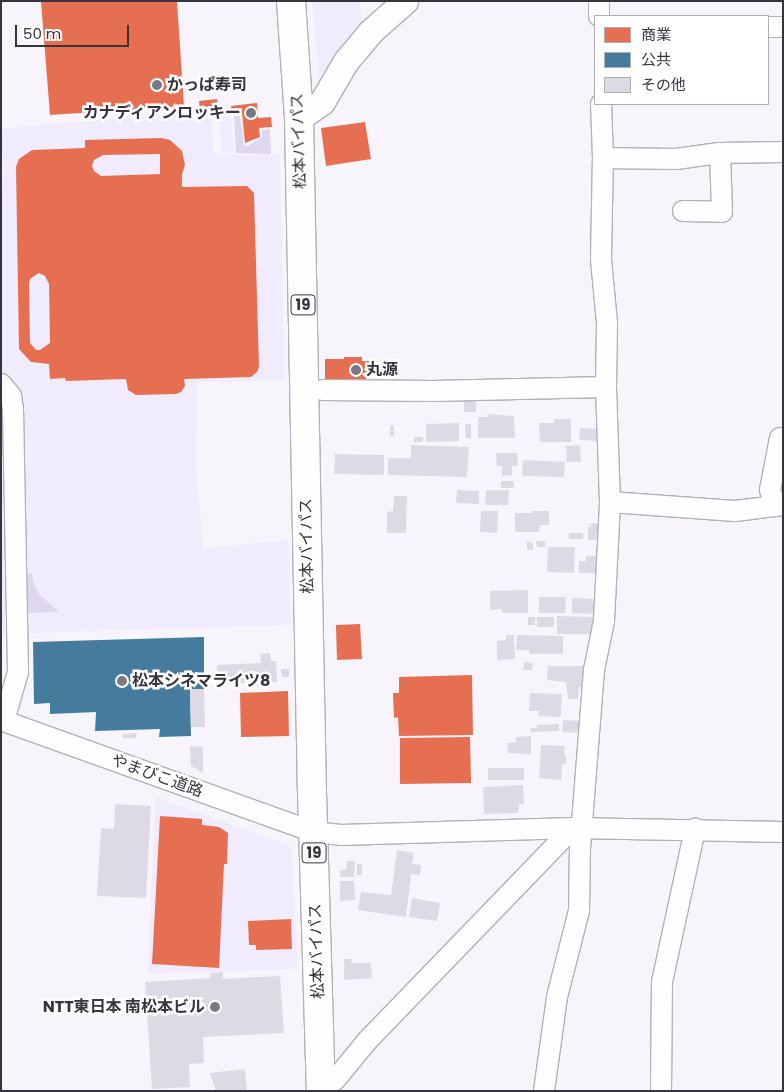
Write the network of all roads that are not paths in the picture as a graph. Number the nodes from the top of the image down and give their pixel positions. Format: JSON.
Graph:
{"nodes":[{"id":1,"x":291,"y":1,"type":"edge"},
{"id":2,"x":405,"y":1,"type":"edge"},
{"id":3,"x":600,"y":1,"type":"edge"},
{"id":4,"x":599,"y":15,"type":"edge"},
{"id":5,"x":769,"y":27,"type":"edge"},
{"id":6,"x":783,"y":27,"type":"edge"},
{"id":7,"x":601,"y":105,"type":"edge"},
{"id":8,"x":299,"y":118,"type":"junction"},
{"id":9,"x":783,"y":152,"type":"edge"},
{"id":10,"x":720,"y":153,"type":"junction"},
{"id":11,"x":603,"y":158,"type":"junction"},
{"id":12,"x":683,"y":211,"type":"dead end"},
{"id":13,"x":1,"y":384,"type":"edge"},
{"id":14,"x":606,"y":387,"type":"junction"},
{"id":15,"x":322,"y":390,"type":"dead end"},
{"id":16,"x":780,"y":438,"type":"dead end"},
{"id":17,"x":610,"y":502,"type":"junction"},
{"id":18,"x":779,"y":505,"type":"edge"},
{"id":19,"x":2,"y":720,"type":"edge"},
{"id":20,"x":578,"y":828,"type":"junction"},
{"id":21,"x":695,"y":829,"type":"junction"},
{"id":22,"x":313,"y":832,"type":"junction"},
{"id":23,"x":783,"y":832,"type":"edge"},
{"id":24,"x":321,"y":1090,"type":"edge"},
{"id":25,"x":544,"y":1091,"type":"edge"},
{"id":26,"x":661,"y":1091,"type":"edge"}],
"edges":[{"from":1,"to":8,"type":"highway","name":"松本バイパス","number":"19"},
{"from":2,"to":8,"type":"main road"},
{"from":3,"to":4,"type":"street"},
{"from":5,"to":6,"type":"street"},
{"from":7,"to":11,"type":"street"},
{"from":8,"to":22,"type":"highway","name":"松本バイパス","number":"19"},
{"from":9,"to":10,"type":"street"},
{"from":10,"to":11,"type":"street"},
{"from":10,"to":12,"type":"street"},
{"from":11,"to":14,"type":"street"},
{"from":13,"to":19,"type":"street"},
{"from":14,"to":15,"type":"street"},
{"from":14,"to":17,"type":"street"},
{"from":16,"to":18,"type":"street"},
{"from":17,"to":18,"type":"street"},
{"from":17,"to":20,"type":"street"},
{"from":19,"to":22,"type":"street","name":"やまびこ道路"},
{"from":20,"to":21,"type":"street","name":"やまびこ道路"},
{"from":20,"to":22,"type":"street","name":"やまびこ道路"},
{"from":20,"to":24,"type":"street"},
{"from":20,"to":25,"type":"street"},
{"from":21,"to":23,"type":"street","name":"やまびこ道路"},
{"from":21,"to":26,"type":"street"},
{"from":22,"to":24,"type":"highway","name":"松本バイパス","number":"19"}]}
